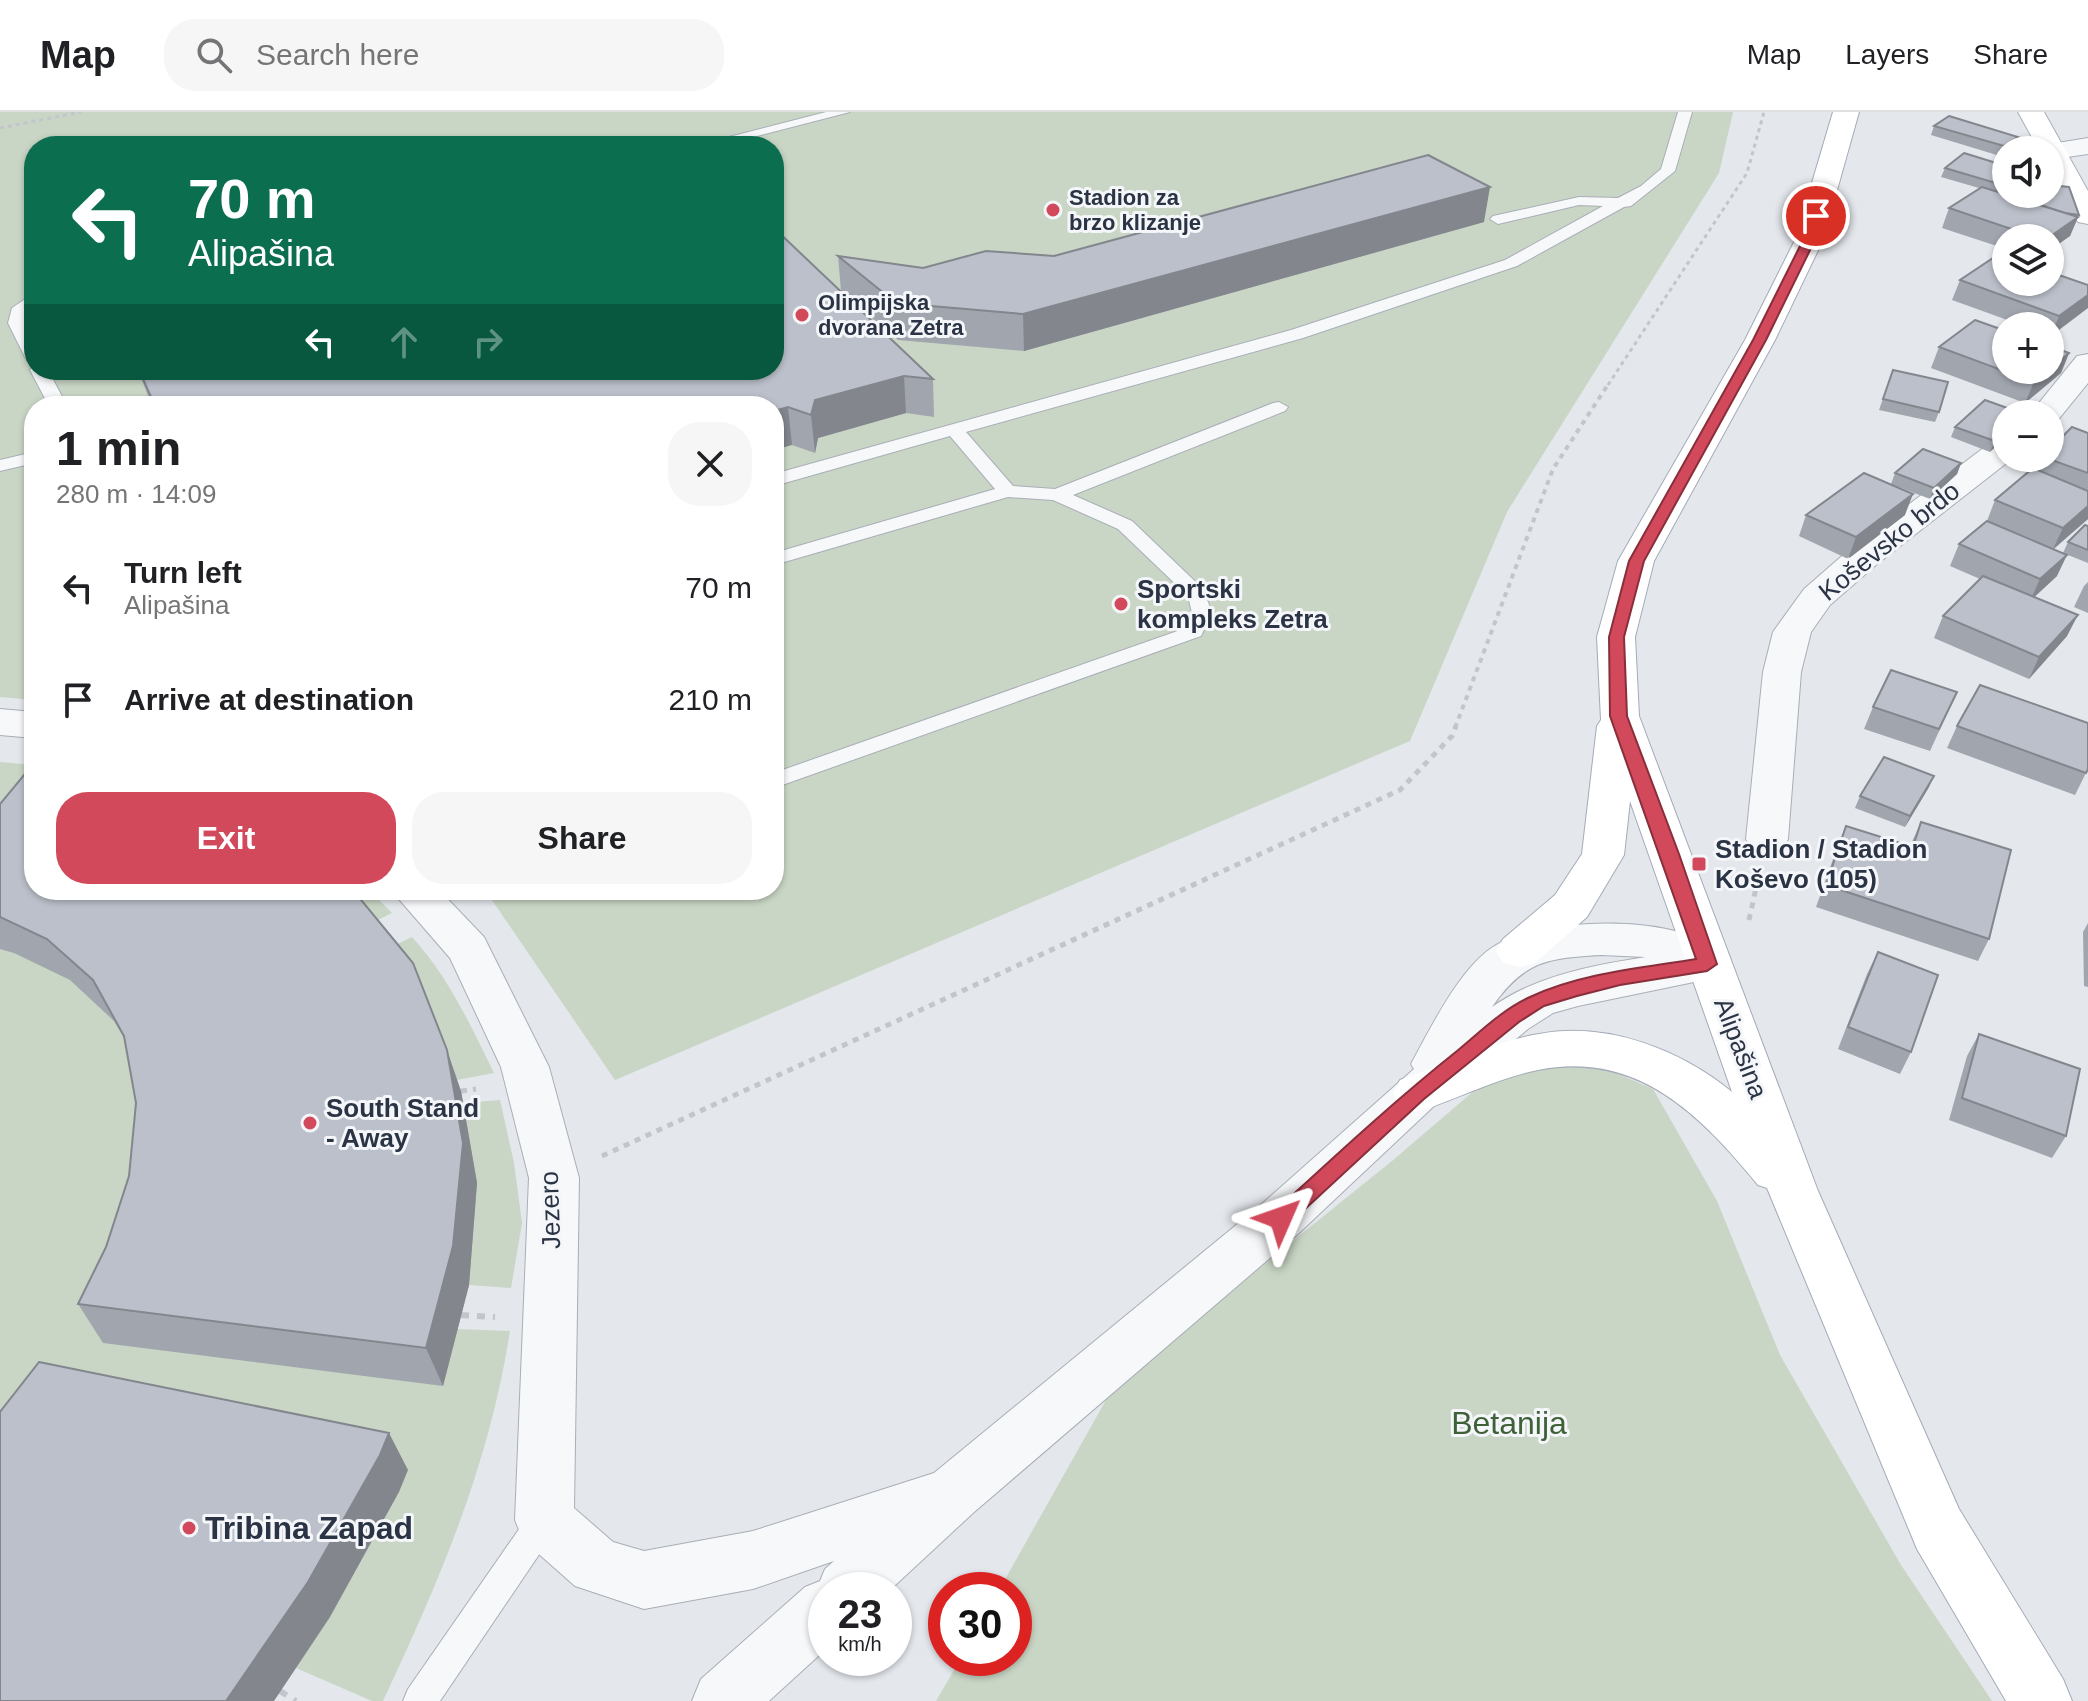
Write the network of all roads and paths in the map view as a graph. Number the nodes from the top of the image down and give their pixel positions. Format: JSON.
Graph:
{"nodes":[{"id":1,"x":81,"y":112,"type":"edge"},
{"id":2,"x":843,"y":112,"type":"edge"},
{"id":3,"x":1685,"y":112,"type":"edge"},
{"id":4,"x":1764,"y":112,"type":"edge"},
{"id":5,"x":1846,"y":112,"type":"edge"},
{"id":6,"x":2031,"y":112,"type":"edge"},
{"id":7,"x":0,"y":128,"type":"edge"},
{"id":8,"x":743,"y":136,"type":"edge"},
{"id":9,"x":2045,"y":136,"type":"edge"},
{"id":10,"x":2088,"y":146,"type":"edge"},
{"id":11,"x":2064,"y":150,"type":"edge"},
{"id":12,"x":2064,"y":170,"type":"edge"},
{"id":13,"x":1626,"y":203,"type":"junction"},
{"id":14,"x":2088,"y":216,"type":"edge"},
{"id":15,"x":1498,"y":219,"type":"dead end"},
{"id":16,"x":24,"y":299,"type":"edge"},
{"id":17,"x":0,"y":303,"type":"edge"},
{"id":18,"x":24,"y":305,"type":"edge"},
{"id":19,"x":24,"y":339,"type":"edge"},
{"id":20,"x":2088,"y":363,"type":"edge"},
{"id":21,"x":2058,"y":400,"type":"edge"},
{"id":22,"x":1279,"y":407,"type":"dead end"},
{"id":23,"x":955,"y":431,"type":"junction"},
{"id":24,"x":1992,"y":458,"type":"edge"},
{"id":25,"x":24,"y":460,"type":"edge"},
{"id":26,"x":0,"y":466,"type":"edge"},
{"id":27,"x":784,"y":477,"type":"edge"},
{"id":28,"x":1007,"y":491,"type":"junction"},
{"id":29,"x":1057,"y":495,"type":"junction"},
{"id":30,"x":784,"y":556,"type":"edge"},
{"id":31,"x":1619,"y":716,"type":"junction"},
{"id":32,"x":0,"y":722,"type":"edge"},
{"id":33,"x":24,"y":724,"type":"edge"},
{"id":34,"x":784,"y":777,"type":"edge"},
{"id":35,"x":1767,"y":839,"type":"dead end"},
{"id":36,"x":422,"y":900,"type":"edge"},
{"id":37,"x":1519,"y":951,"type":"junction"},
{"id":38,"x":1707,"y":964,"type":"junction"},
{"id":39,"x":1417,"y":1093,"type":"junction"},
{"id":40,"x":554,"y":1178,"type":"junction"},
{"id":41,"x":1793,"y":1191,"type":"junction"},
{"id":42,"x":952,"y":1494,"type":"junction"},
{"id":43,"x":544,"y":1520,"type":"junction"},
{"id":44,"x":866,"y":1572,"type":"edge"},
{"id":45,"x":808,"y":1624,"type":"edge"},
{"id":46,"x":280,"y":1691,"type":"dead end"},
{"id":47,"x":296,"y":1701,"type":"edge"},
{"id":48,"x":420,"y":1701,"type":"edge"},
{"id":49,"x":723,"y":1701,"type":"edge"},
{"id":50,"x":2041,"y":1701,"type":"edge"}],
"edges":[{"from":1,"to":7,"type":"path"},
{"from":2,"to":8,"type":"lane"},
{"from":3,"to":13,"type":"lane"},
{"from":4,"to":40,"type":"path"},
{"from":5,"to":31,"type":"main road","name":"Alipašina"},
{"from":6,"to":9,"type":"main road"},
{"from":10,"to":11,"type":"street"},
{"from":12,"to":14,"type":"main road"},
{"from":13,"to":15,"type":"lane"},
{"from":13,"to":23,"type":"lane"},
{"from":16,"to":17,"type":"lane"},
{"from":18,"to":19,"type":"lane"},
{"from":20,"to":21,"type":"street"},
{"from":22,"to":29,"type":"lane"},
{"from":23,"to":27,"type":"lane"},
{"from":23,"to":28,"type":"lane"},
{"from":24,"to":35,"type":"street","name":"Koševsko brdo"},
{"from":25,"to":26,"type":"lane"},
{"from":28,"to":29,"type":"lane"},
{"from":28,"to":30,"type":"lane"},
{"from":29,"to":34,"type":"lane"},
{"from":31,"to":37,"type":"main road"},
{"from":31,"to":38,"type":"main road","name":"Alipašina"},
{"from":32,"to":33,"type":"street"},
{"from":36,"to":40,"type":"street","name":"Jezero"},
{"from":37,"to":38,"type":"street"},
{"from":37,"to":39,"type":"street"},
{"from":38,"to":39,"type":"street"},
{"from":38,"to":41,"type":"main road","name":"Alipašina"},
{"from":39,"to":41,"type":"main road"},
{"from":39,"to":42,"type":"street"},
{"from":40,"to":43,"type":"street","name":"Jezero"},
{"from":41,"to":50,"type":"main road","name":"Alipašina"},
{"from":42,"to":43,"type":"street"},
{"from":42,"to":44,"type":"street"},
{"from":43,"to":48,"type":"lane"},
{"from":45,"to":49,"type":"street"},
{"from":46,"to":47,"type":"path"}]}
